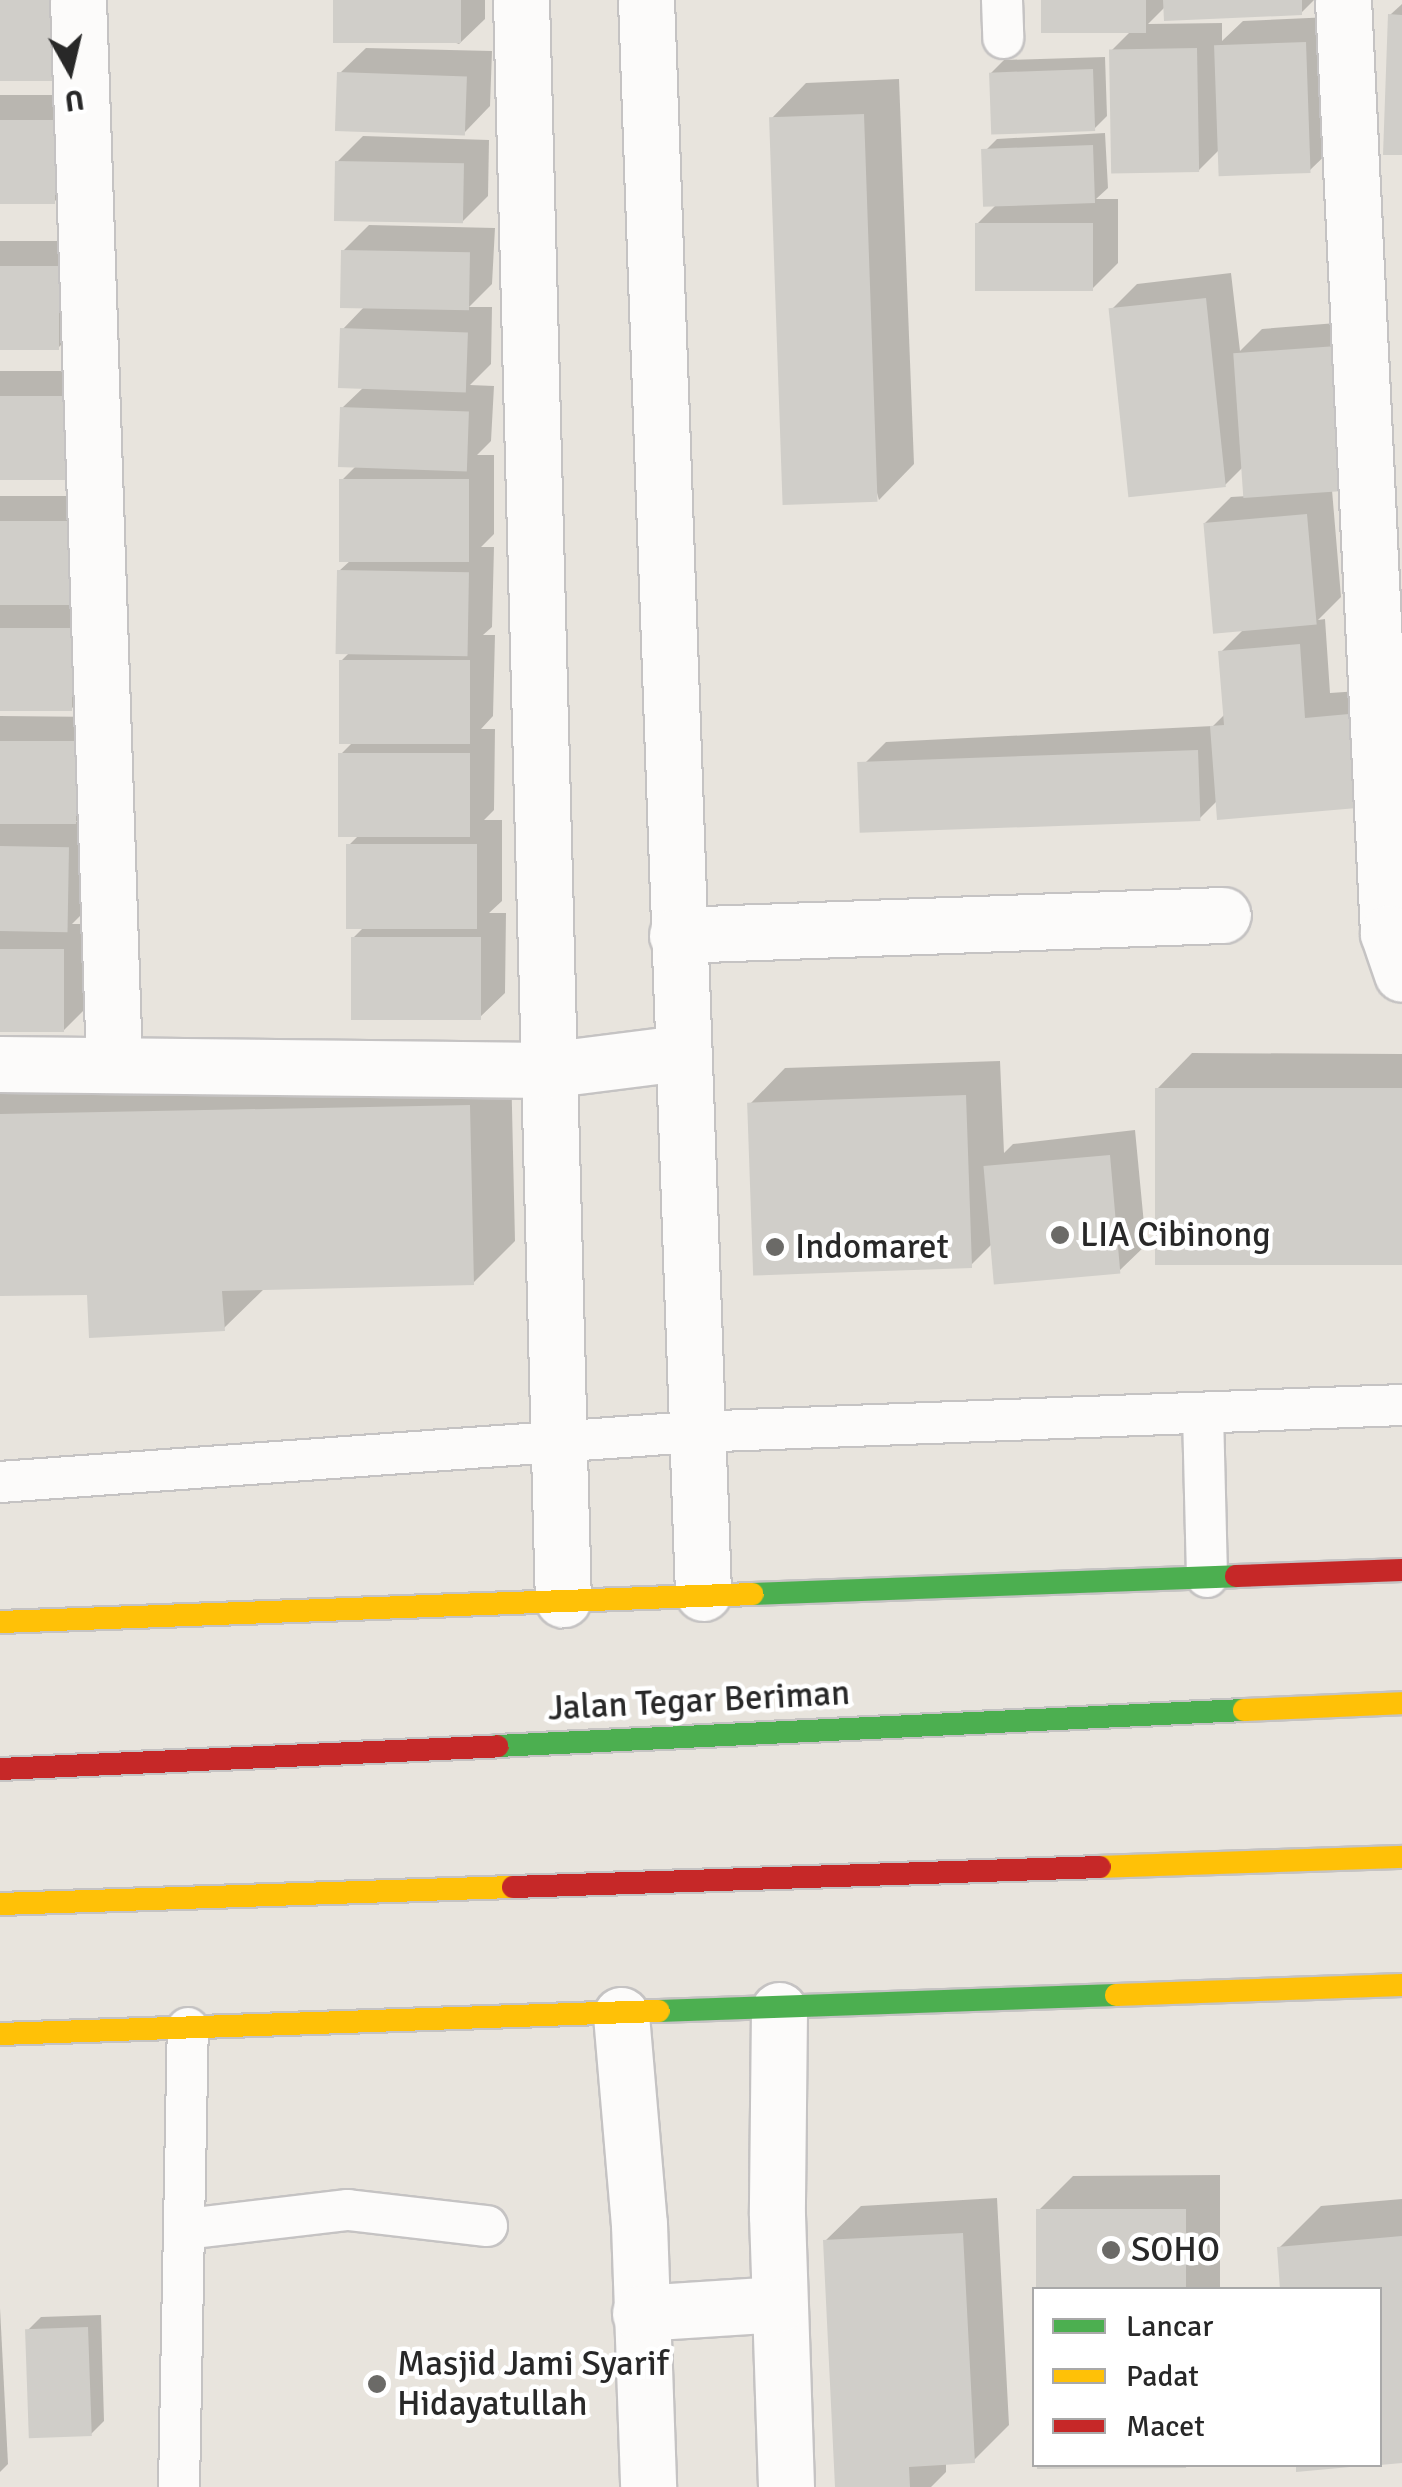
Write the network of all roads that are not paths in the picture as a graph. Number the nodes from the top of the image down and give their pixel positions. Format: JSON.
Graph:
{"nodes":[{"id":1,"x":78,"y":0,"type":"edge"},
{"id":2,"x":521,"y":0,"type":"edge"},
{"id":3,"x":646,"y":0,"type":"edge"},
{"id":4,"x":1343,"y":0,"type":"edge"},
{"id":5,"x":1384,"y":492,"type":"edge"},
{"id":6,"x":1223,"y":915,"type":"dead end"},
{"id":7,"x":677,"y":935,"type":"junction"},
{"id":8,"x":1402,"y":974,"type":"edge"},
{"id":9,"x":680,"y":1052,"type":"junction"},
{"id":10,"x":114,"y":1063,"type":"junction"},
{"id":11,"x":0,"y":1064,"type":"edge"},
{"id":12,"x":546,"y":1070,"type":"junction"},
{"id":13,"x":1402,"y":1405,"type":"edge"},
{"id":14,"x":1203,"y":1413,"type":"junction"},
{"id":15,"x":693,"y":1432,"type":"junction"},
{"id":16,"x":554,"y":1443,"type":"junction"},
{"id":17,"x":0,"y":1482,"type":"edge"},
{"id":18,"x":1402,"y":1570,"type":"edge"},
{"id":19,"x":1207,"y":1577,"type":"junction"},
{"id":20,"x":703,"y":1593,"type":"junction"},
{"id":21,"x":563,"y":1600,"type":"junction"},
{"id":22,"x":0,"y":1622,"type":"edge"},
{"id":23,"x":1402,"y":1703,"type":"edge"},
{"id":24,"x":0,"y":1769,"type":"edge"},
{"id":25,"x":1402,"y":1857,"type":"edge"},
{"id":26,"x":0,"y":1904,"type":"edge"},
{"id":27,"x":1402,"y":1985,"type":"edge"},
{"id":28,"x":780,"y":2010,"type":"junction"},
{"id":29,"x":621,"y":2014,"type":"junction"},
{"id":30,"x":188,"y":2028,"type":"junction"},
{"id":31,"x":0,"y":2034,"type":"edge"},
{"id":32,"x":487,"y":2226,"type":"dead end"},
{"id":33,"x":186,"y":2229,"type":"junction"},
{"id":34,"x":779,"y":2304,"type":"junction"},
{"id":35,"x":640,"y":2313,"type":"junction"},
{"id":36,"x":179,"y":2487,"type":"edge"},
{"id":37,"x":648,"y":2487,"type":"edge"},
{"id":38,"x":786,"y":2487,"type":"edge"}],
"edges":[{"from":1,"to":10,"type":"street"},
{"from":2,"to":12,"type":"street"},
{"from":3,"to":7,"type":"street"},
{"from":4,"to":5,"type":"street"},
{"from":5,"to":8,"type":"street"},
{"from":6,"to":7,"type":"street"},
{"from":7,"to":9,"type":"street"},
{"from":9,"to":12,"type":"street"},
{"from":9,"to":15,"type":"street"},
{"from":10,"to":11,"type":"street"},
{"from":10,"to":12,"type":"street"},
{"from":12,"to":16,"type":"street"},
{"from":13,"to":14,"type":"lane"},
{"from":14,"to":15,"type":"lane"},
{"from":14,"to":19,"type":"lane"},
{"from":15,"to":16,"type":"lane"},
{"from":15,"to":20,"type":"street"},
{"from":16,"to":17,"type":"lane"},
{"from":16,"to":21,"type":"street"},
{"from":18,"to":19,"type":"main road"},
{"from":19,"to":20,"type":"main road"},
{"from":20,"to":21,"type":"main road"},
{"from":21,"to":22,"type":"main road"},
{"from":23,"to":24,"type":"main road","name":"Jalan Tegar Beriman"},
{"from":25,"to":26,"type":"main road"},
{"from":27,"to":28,"type":"main road"},
{"from":28,"to":29,"type":"main road"},
{"from":28,"to":34,"type":"street"},
{"from":29,"to":30,"type":"main road"},
{"from":29,"to":35,"type":"street"},
{"from":30,"to":31,"type":"main road"},
{"from":30,"to":33,"type":"lane"},
{"from":32,"to":33,"type":"lane"},
{"from":33,"to":36,"type":"lane"},
{"from":34,"to":35,"type":"street"},
{"from":34,"to":38,"type":"street"},
{"from":35,"to":37,"type":"street"}]}
